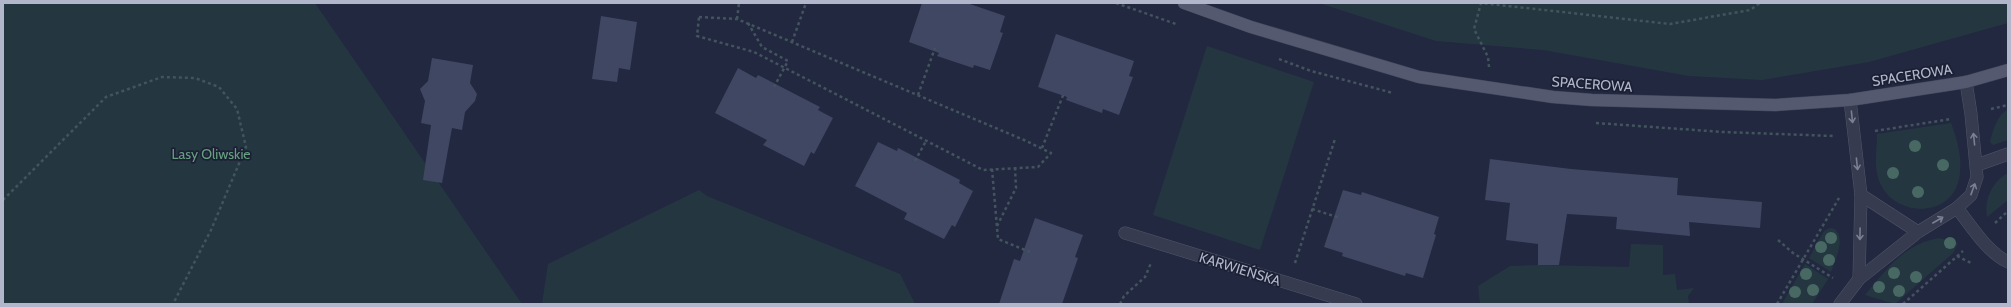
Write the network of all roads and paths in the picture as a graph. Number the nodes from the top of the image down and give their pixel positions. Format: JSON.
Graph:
{"nodes":[{"id":1,"x":739,"y":3,"type":"edge"},
{"id":2,"x":806,"y":3,"type":"edge"},
{"id":3,"x":1184,"y":3,"type":"edge"},
{"id":4,"x":1760,"y":3,"type":"edge"},
{"id":5,"x":737,"y":19,"type":"junction"},
{"id":6,"x":748,"y":23,"type":"junction"},
{"id":7,"x":792,"y":42,"type":"junction"},
{"id":8,"x":935,"y":48,"type":"dead end"},
{"id":9,"x":1488,"y":57,"type":"dead end"},
{"id":10,"x":784,"y":68,"type":"junction"},
{"id":11,"x":2008,"y":70,"type":"edge"},
{"id":12,"x":1966,"y":82,"type":"junction"},
{"id":13,"x":774,"y":87,"type":"dead end"},
{"id":14,"x":1064,"y":93,"type":"dead end"},
{"id":15,"x":918,"y":95,"type":"junction"},
{"id":16,"x":1850,"y":100,"type":"junction"},
{"id":17,"x":1948,"y":119,"type":"dead end"},
{"id":18,"x":1879,"y":130,"type":"dead end"},
{"id":19,"x":1334,"y":139,"type":"dead end"},
{"id":20,"x":926,"y":141,"type":"junction"},
{"id":21,"x":1042,"y":148,"type":"junction"},
{"id":22,"x":2008,"y":154,"type":"edge"},
{"id":23,"x":915,"y":161,"type":"dead end"},
{"id":24,"x":1977,"y":165,"type":"junction"},
{"id":25,"x":1015,"y":168,"type":"junction"},
{"id":26,"x":992,"y":169,"type":"junction"},
{"id":27,"x":1861,"y":195,"type":"junction"},
{"id":28,"x":1839,"y":197,"type":"dead end"},
{"id":29,"x":3,"y":200,"type":"edge"},
{"id":30,"x":1958,"y":208,"type":"junction"},
{"id":31,"x":1312,"y":209,"type":"junction"},
{"id":32,"x":2008,"y":211,"type":"edge"},
{"id":33,"x":1340,"y":218,"type":"dead end"},
{"id":34,"x":997,"y":226,"type":"junction"},
{"id":35,"x":1990,"y":227,"type":"dead end"},
{"id":36,"x":1918,"y":232,"type":"junction"},
{"id":37,"x":1125,"y":233,"type":"dead end"},
{"id":38,"x":1778,"y":240,"type":"dead end"},
{"id":39,"x":1968,"y":247,"type":"dead end"},
{"id":40,"x":1030,"y":252,"type":"dead end"},
{"id":41,"x":1154,"y":257,"type":"dead end"},
{"id":42,"x":1803,"y":259,"type":"junction"},
{"id":43,"x":2008,"y":262,"type":"edge"},
{"id":44,"x":1833,"y":278,"type":"dead end"},
{"id":45,"x":1858,"y":279,"type":"junction"},
{"id":46,"x":1289,"y":283,"type":"junction"},
{"id":47,"x":173,"y":304,"type":"edge"},
{"id":48,"x":1120,"y":304,"type":"edge"},
{"id":49,"x":1356,"y":304,"type":"edge"},
{"id":50,"x":1777,"y":304,"type":"edge"},
{"id":51,"x":1840,"y":304,"type":"edge"},
{"id":52,"x":1903,"y":304,"type":"edge"}],
"edges":[{"from":1,"to":5,"type":"path"},
{"from":2,"to":7,"type":"path"},
{"from":3,"to":16,"type":"main road","name":"SPACEROWA"},
{"from":4,"to":9,"type":"path"},
{"from":5,"to":6,"type":"path"},
{"from":5,"to":10,"type":"path"},
{"from":6,"to":7,"type":"path"},
{"from":6,"to":10,"type":"path"},
{"from":7,"to":15,"type":"path"},
{"from":8,"to":15,"type":"path"},
{"from":10,"to":13,"type":"path"},
{"from":10,"to":20,"type":"path"},
{"from":11,"to":12,"type":"main road","name":"SPACEROWA"},
{"from":12,"to":16,"type":"main road","name":"SPACEROWA"},
{"from":24,"to":12,"type":"street","one_way":true},
{"from":14,"to":21,"type":"path"},
{"from":15,"to":21,"type":"path"},
{"from":16,"to":27,"type":"street","one_way":true},
{"from":17,"to":18,"type":"path"},
{"from":19,"to":31,"type":"path"},
{"from":20,"to":23,"type":"path"},
{"from":20,"to":26,"type":"path"},
{"from":21,"to":25,"type":"path"},
{"from":22,"to":24,"type":"street"},
{"from":30,"to":24,"type":"street","one_way":true},
{"from":25,"to":26,"type":"path"},
{"from":25,"to":34,"type":"path"},
{"from":26,"to":34,"type":"path"},
{"from":27,"to":36,"type":"street"},
{"from":27,"to":45,"type":"street","one_way":true},
{"from":28,"to":42,"type":"path"},
{"from":29,"to":47,"type":"path"},
{"from":36,"to":30,"type":"street","one_way":true},
{"from":30,"to":43,"type":"street"},
{"from":31,"to":33,"type":"path"},
{"from":31,"to":46,"type":"path"},
{"from":32,"to":35,"type":"path"},
{"from":34,"to":40,"type":"path"},
{"from":36,"to":45,"type":"street"},
{"from":37,"to":46,"type":"street","name":"KARWIEŃSKA"},
{"from":38,"to":42,"type":"path"},
{"from":39,"to":52,"type":"path"},
{"from":41,"to":48,"type":"path"},
{"from":42,"to":44,"type":"path"},
{"from":42,"to":50,"type":"path"},
{"from":45,"to":51,"type":"street"},
{"from":46,"to":49,"type":"street","name":"KARWIEŃSKA"}]}
